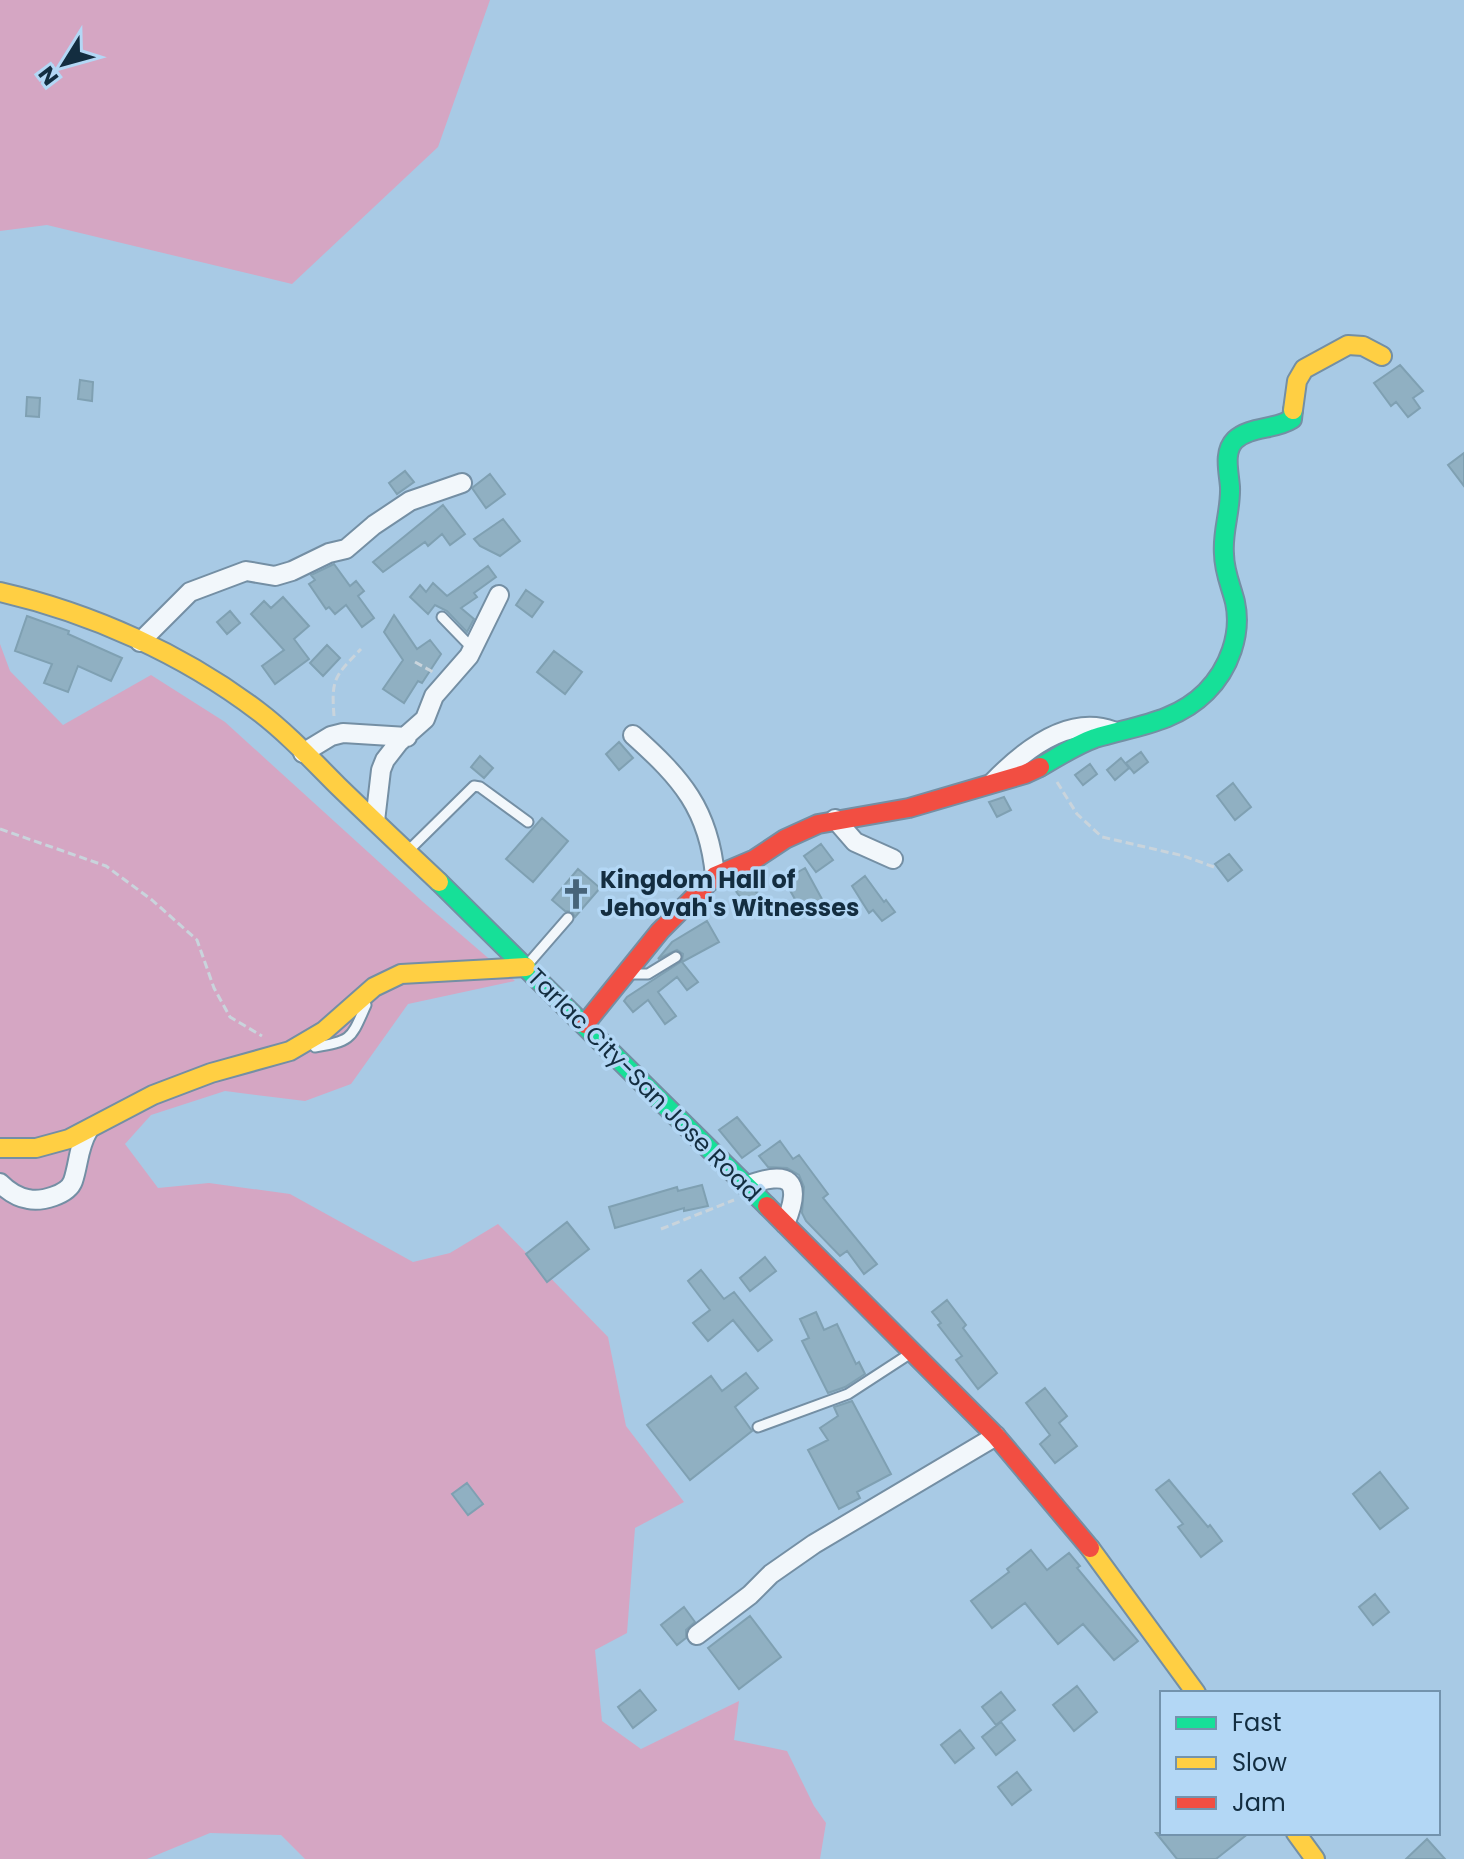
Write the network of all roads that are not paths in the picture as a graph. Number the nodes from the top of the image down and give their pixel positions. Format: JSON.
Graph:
{"nodes":[{"id":1,"x":1382,"y":356,"type":"dead end"},
{"id":2,"x":462,"y":483,"type":"dead end"},
{"id":3,"x":0,"y":592,"type":"edge"},
{"id":4,"x":499,"y":595,"type":"dead end"},
{"id":5,"x":442,"y":617,"type":"dead end"},
{"id":6,"x":140,"y":642,"type":"junction"},
{"id":7,"x":473,"y":649,"type":"junction"},
{"id":8,"x":1118,"y":732,"type":"junction"},
{"id":9,"x":633,"y":735,"type":"dead end"},
{"id":10,"x":407,"y":737,"type":"junction"},
{"id":11,"x":303,"y":753,"type":"junction"},
{"id":12,"x":991,"y":784,"type":"junction"},
{"id":13,"x":835,"y":819,"type":"junction"},
{"id":14,"x":375,"y":821,"type":"junction"},
{"id":15,"x":528,"y":822,"type":"dead end"},
{"id":16,"x":408,"y":851,"type":"junction"},
{"id":17,"x":893,"y":859,"type":"dead end"},
{"id":18,"x":715,"y":876,"type":"junction"},
{"id":19,"x":568,"y":918,"type":"dead end"},
{"id":20,"x":676,"y":957,"type":"dead end"},
{"id":21,"x":526,"y":967,"type":"junction"},
{"id":22,"x":625,"y":973,"type":"junction"},
{"id":23,"x":585,"y":1024,"type":"junction"},
{"id":24,"x":88,"y":1131,"type":"junction"},
{"id":25,"x":0,"y":1148,"type":"edge"},
{"id":26,"x":0,"y":1183,"type":"edge"},
{"id":27,"x":749,"y":1188,"type":"junction"},
{"id":28,"x":785,"y":1224,"type":"junction"},
{"id":29,"x":914,"y":1351,"type":"junction"},
{"id":30,"x":758,"y":1427,"type":"dead end"},
{"id":31,"x":996,"y":1436,"type":"junction"},
{"id":32,"x":697,"y":1635,"type":"dead end"},
{"id":33,"x":1195,"y":1691,"type":"edge"},
{"id":34,"x":1297,"y":1835,"type":"edge"},
{"id":35,"x":1315,"y":1859,"type":"edge"}],
"edges":[{"from":1,"to":8,"type":"street"},
{"from":2,"to":6,"type":"street"},
{"from":3,"to":6,"type":"street","name":"Tarlac City-San Jose Road"},
{"from":4,"to":7,"type":"street"},
{"from":5,"to":7,"type":"lane"},
{"from":6,"to":11,"type":"street","name":"Tarlac City-San Jose Road"},
{"from":7,"to":10,"type":"street"},
{"from":8,"to":12,"type":"street"},
{"from":8,"to":12,"type":"street"},
{"from":9,"to":18,"type":"street"},
{"from":10,"to":11,"type":"street"},
{"from":10,"to":14,"type":"street"},
{"from":11,"to":14,"type":"street","name":"Tarlac City-San Jose Road"},
{"from":12,"to":13,"type":"street"},
{"from":13,"to":17,"type":"street"},
{"from":13,"to":18,"type":"street"},
{"from":14,"to":16,"type":"street","name":"Tarlac City-San Jose Road"},
{"from":15,"to":16,"type":"lane"},
{"from":16,"to":21,"type":"street","name":"Tarlac City-San Jose Road"},
{"from":18,"to":22,"type":"street"},
{"from":19,"to":21,"type":"lane"},
{"from":20,"to":22,"type":"lane"},
{"from":21,"to":23,"type":"street","name":"Tarlac City-San Jose Road"},
{"from":21,"to":24,"type":"street"},
{"from":22,"to":23,"type":"street"},
{"from":23,"to":27,"type":"street","name":"Tarlac City-San Jose Road"},
{"from":24,"to":25,"type":"street"},
{"from":24,"to":26,"type":"street"},
{"from":27,"to":28,"type":"street","name":"Tarlac City-San Jose Road"},
{"from":27,"to":28,"type":"street"},
{"from":28,"to":29,"type":"street","name":"Tarlac City-San Jose Road"},
{"from":29,"to":30,"type":"lane"},
{"from":29,"to":31,"type":"street","name":"Tarlac City-San Jose Road"},
{"from":31,"to":32,"type":"street"},
{"from":31,"to":33,"type":"street","name":"Tarlac City-San Jose Road"},
{"from":34,"to":35,"type":"street"}]}
